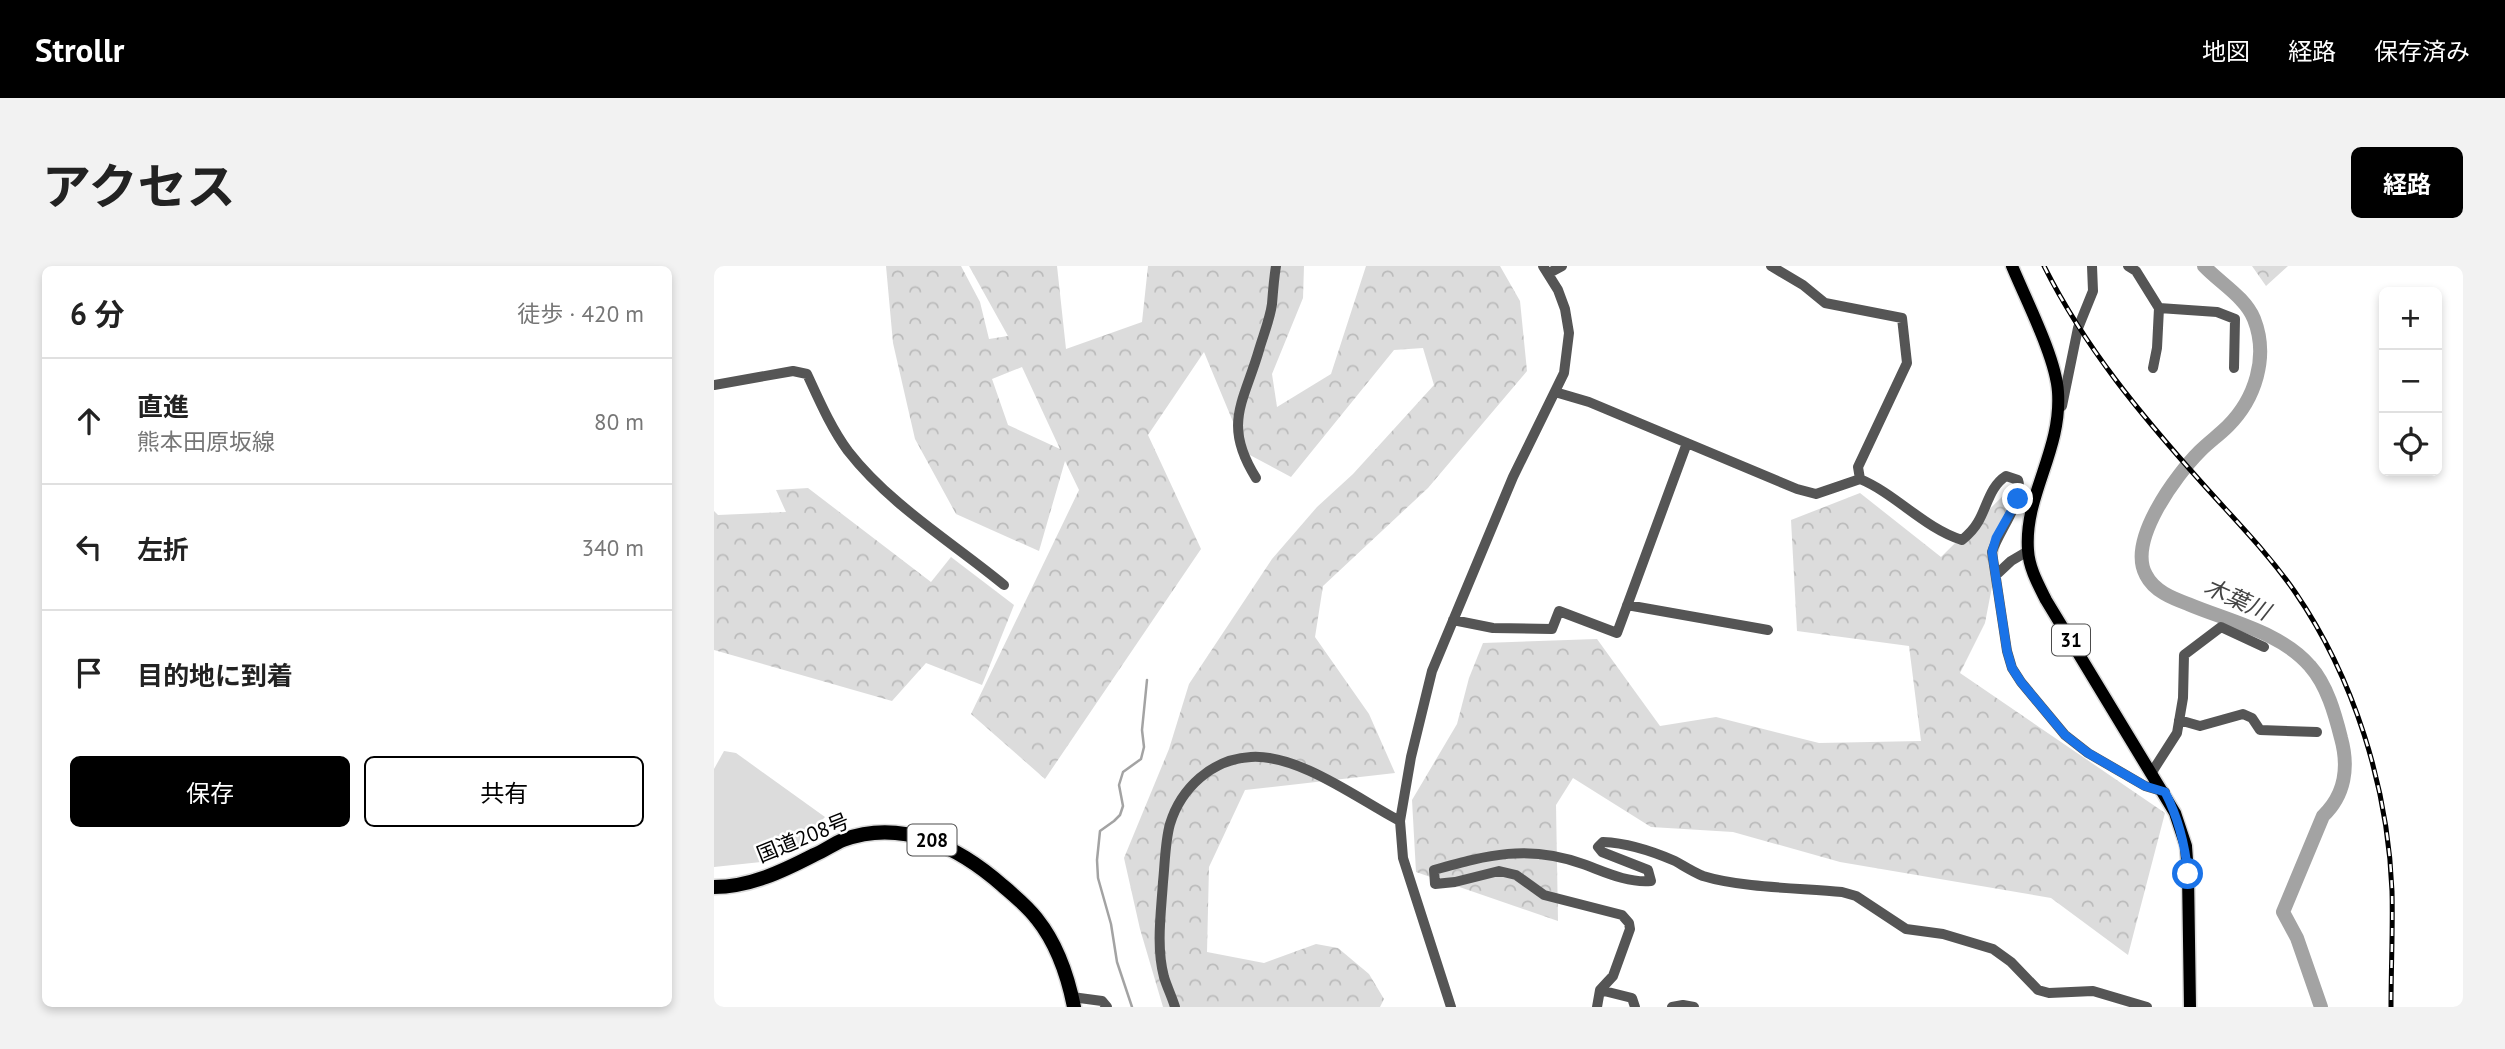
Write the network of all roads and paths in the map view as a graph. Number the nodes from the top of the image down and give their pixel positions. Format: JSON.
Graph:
{"nodes":[{"id":1,"x":1276,"y":266,"type":"edge"},
{"id":2,"x":1562,"y":266,"type":"edge"},
{"id":3,"x":1771,"y":266,"type":"edge"},
{"id":4,"x":2012,"y":266,"type":"edge"},
{"id":5,"x":2092,"y":266,"type":"edge"},
{"id":6,"x":2128,"y":266,"type":"edge"},
{"id":7,"x":1546,"y":269,"type":"edge"},
{"id":8,"x":2159,"y":308,"type":"junction"},
{"id":9,"x":2153,"y":368,"type":"dead end"},
{"id":10,"x":2234,"y":369,"type":"dead end"},
{"id":11,"x":714,"y":386,"type":"edge"},
{"id":12,"x":1555,"y":392,"type":"junction"},
{"id":13,"x":2058,"y":424,"type":"junction"},
{"id":14,"x":1687,"y":443,"type":"junction"},
{"id":15,"x":1256,"y":478,"type":"dead end"},
{"id":16,"x":1860,"y":479,"type":"junction"},
{"id":17,"x":2028,"y":551,"type":"junction"},
{"id":18,"x":1996,"y":575,"type":"junction"},
{"id":19,"x":1004,"y":584,"type":"dead end"},
{"id":20,"x":1627,"y":605,"type":"junction"},
{"id":21,"x":1453,"y":620,"type":"junction"},
{"id":22,"x":1768,"y":630,"type":"dead end"},
{"id":23,"x":2264,"y":647,"type":"dead end"},
{"id":24,"x":2179,"y":720,"type":"junction"},
{"id":25,"x":2317,"y":732,"type":"dead end"},
{"id":26,"x":2152,"y":772,"type":"junction"},
{"id":27,"x":2165,"y":792,"type":"junction"},
{"id":28,"x":1400,"y":821,"type":"junction"},
{"id":29,"x":714,"y":887,"type":"edge"},
{"id":30,"x":1600,"y":990,"type":"junction"},
{"id":31,"x":1073,"y":1002,"type":"edge"},
{"id":32,"x":1107,"y":1007,"type":"edge"},
{"id":33,"x":1175,"y":1007,"type":"edge"},
{"id":34,"x":1451,"y":1007,"type":"edge"},
{"id":35,"x":1597,"y":1007,"type":"edge"},
{"id":36,"x":1635,"y":1007,"type":"edge"},
{"id":37,"x":1672,"y":1007,"type":"edge"},
{"id":38,"x":1694,"y":1007,"type":"edge"},
{"id":39,"x":2147,"y":1007,"type":"edge"},
{"id":40,"x":2190,"y":1007,"type":"edge"}],
"edges":[{"from":1,"to":15,"type":"street"},
{"from":2,"to":7,"type":"street"},
{"from":3,"to":16,"type":"street"},
{"from":4,"to":13,"type":"main road","number":"31"},
{"from":5,"to":13,"type":"street"},
{"from":6,"to":8,"type":"street"},
{"from":7,"to":12,"type":"street"},
{"from":8,"to":9,"type":"street"},
{"from":8,"to":10,"type":"street"},
{"from":11,"to":19,"type":"street"},
{"from":12,"to":14,"type":"street"},
{"from":12,"to":21,"type":"street"},
{"from":13,"to":17,"type":"main road","number":"31"},
{"from":14,"to":16,"type":"street"},
{"from":14,"to":20,"type":"street"},
{"from":16,"to":18,"type":"street"},
{"from":17,"to":18,"type":"street"},
{"from":17,"to":26,"type":"main road","number":"31"},
{"from":18,"to":27,"type":"street"},
{"from":20,"to":21,"type":"street"},
{"from":20,"to":22,"type":"street"},
{"from":21,"to":28,"type":"street"},
{"from":23,"to":24,"type":"street"},
{"from":24,"to":25,"type":"street"},
{"from":24,"to":26,"type":"street"},
{"from":26,"to":27,"type":"main road","number":"31"},
{"from":27,"to":40,"type":"main road","number":"31"},
{"from":28,"to":33,"type":"street"},
{"from":28,"to":34,"type":"street"},
{"from":29,"to":31,"type":"highway","name":"国道208号","number":"208"},
{"from":30,"to":35,"type":"street"},
{"from":30,"to":36,"type":"street"},
{"from":30,"to":39,"type":"street"},
{"from":31,"to":32,"type":"street"},
{"from":37,"to":38,"type":"street"}]}
